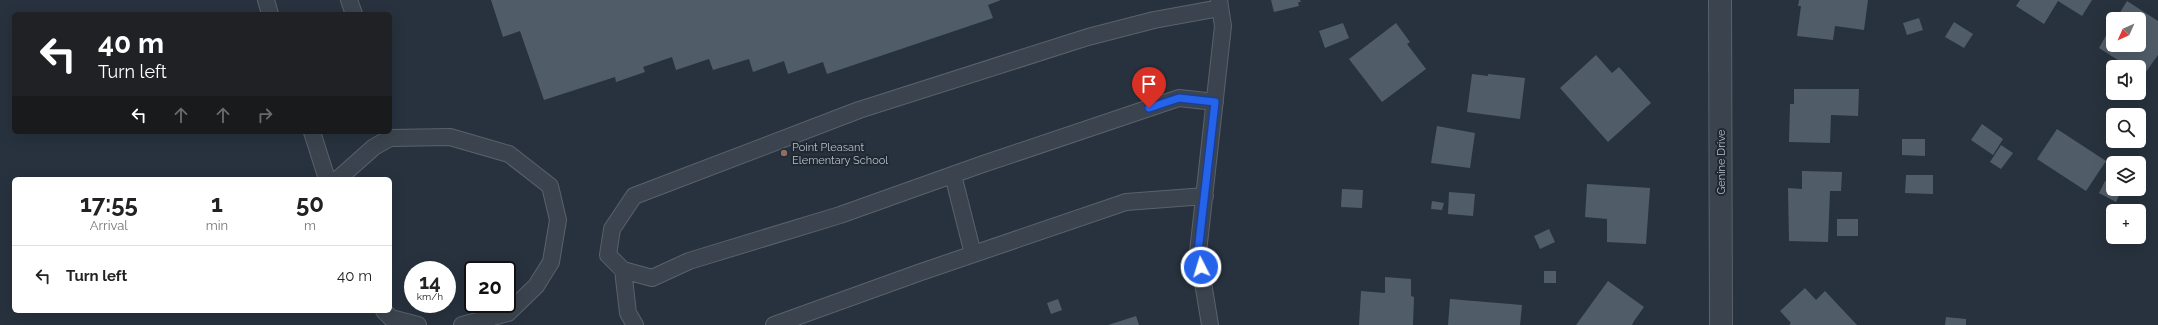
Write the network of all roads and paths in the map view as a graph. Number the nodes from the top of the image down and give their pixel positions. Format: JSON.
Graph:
{"nodes":[{"id":1,"x":266,"y":0,"type":"edge"},
{"id":2,"x":349,"y":0,"type":"edge"},
{"id":3,"x":1720,"y":0,"type":"edge"},
{"id":4,"x":1220,"y":4,"type":"edge"},
{"id":5,"x":269,"y":12,"type":"edge"},
{"id":6,"x":353,"y":12,"type":"edge"},
{"id":7,"x":1215,"y":102,"type":"junction"},
{"id":8,"x":313,"y":134,"type":"edge"},
{"id":9,"x":388,"y":135,"type":"edge"},
{"id":10,"x":953,"y":175,"type":"junction"},
{"id":11,"x":326,"y":177,"type":"edge"},
{"id":12,"x":340,"y":177,"type":"edge"},
{"id":13,"x":1205,"y":196,"type":"junction"},
{"id":14,"x":973,"y":254,"type":"junction"},
{"id":15,"x":623,"y":270,"type":"junction"},
{"id":16,"x":386,"y":313,"type":"edge"},
{"id":17,"x":418,"y":325,"type":"edge"},
{"id":18,"x":462,"y":325,"type":"edge"},
{"id":19,"x":635,"y":325,"type":"edge"},
{"id":20,"x":774,"y":325,"type":"edge"},
{"id":21,"x":1210,"y":325,"type":"edge"},
{"id":22,"x":1720,"y":325,"type":"edge"}],
"edges":[{"from":1,"to":5,"type":"lane"},
{"from":2,"to":6,"type":"lane"},
{"from":3,"to":22,"type":"street","name":"Genine Drive"},
{"from":4,"to":7,"type":"lane"},
{"from":4,"to":15,"type":"lane"},
{"from":7,"to":10,"type":"lane"},
{"from":7,"to":13,"type":"lane"},
{"from":8,"to":11,"type":"lane"},
{"from":9,"to":12,"type":"lane"},
{"from":9,"to":18,"type":"lane"},
{"from":10,"to":14,"type":"lane"},
{"from":10,"to":15,"type":"lane"},
{"from":13,"to":14,"type":"lane"},
{"from":13,"to":21,"type":"lane"},
{"from":14,"to":20,"type":"lane"},
{"from":15,"to":19,"type":"lane"},
{"from":16,"to":17,"type":"lane"}]}
